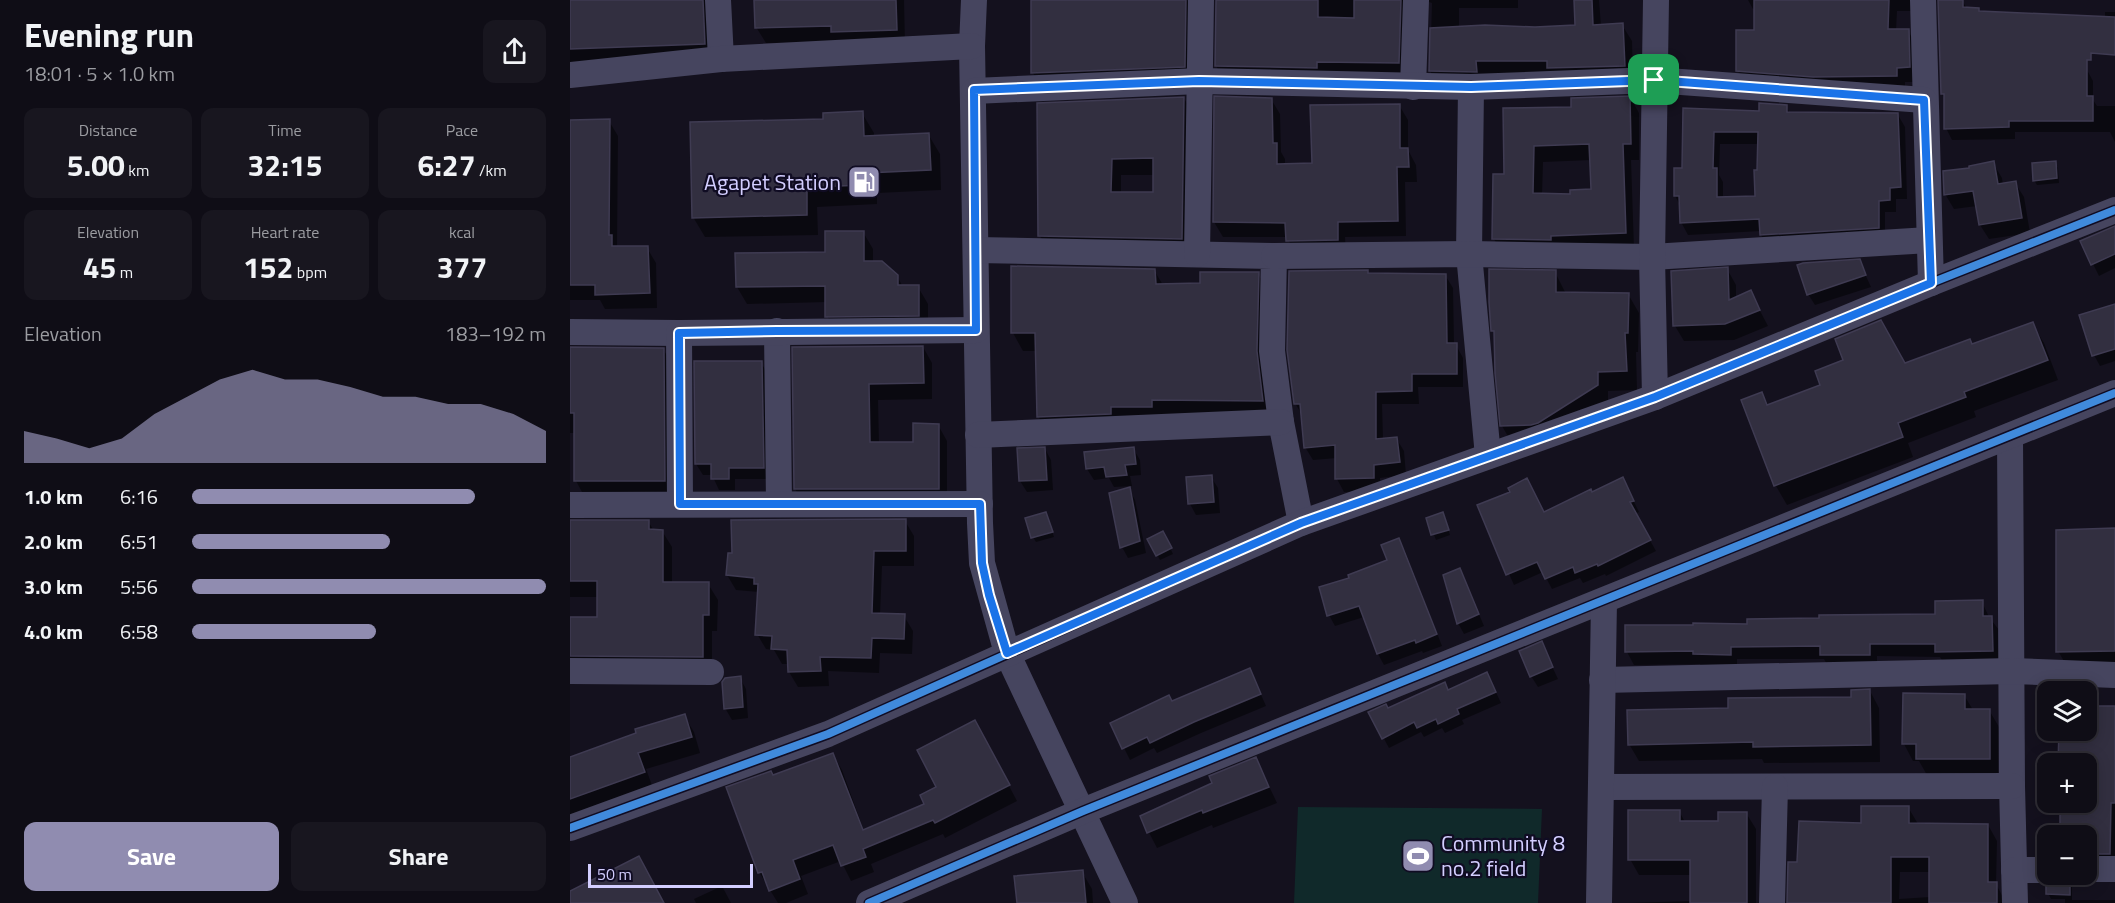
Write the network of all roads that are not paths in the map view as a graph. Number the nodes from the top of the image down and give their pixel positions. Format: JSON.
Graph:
{"nodes":[{"id":1,"x":718,"y":0,"type":"edge"},
{"id":2,"x":974,"y":0,"type":"edge"},
{"id":3,"x":1202,"y":0,"type":"edge"},
{"id":4,"x":1416,"y":0,"type":"edge"},
{"id":5,"x":1656,"y":0,"type":"edge"},
{"id":6,"x":1923,"y":0,"type":"edge"},
{"id":7,"x":972,"y":46,"type":"junction"},
{"id":8,"x":721,"y":59,"type":"junction"},
{"id":9,"x":570,"y":75,"type":"edge"},
{"id":10,"x":1654,"y":80,"type":"junction"},
{"id":11,"x":1199,"y":81,"type":"junction"},
{"id":12,"x":1413,"y":87,"type":"junction"},
{"id":13,"x":1471,"y":87,"type":"junction"},
{"id":14,"x":974,"y":90,"type":"junction"},
{"id":15,"x":1924,"y":100,"type":"junction"},
{"id":16,"x":2115,"y":210,"type":"edge"},
{"id":17,"x":1929,"y":240,"type":"junction"},
{"id":18,"x":976,"y":250,"type":"junction"},
{"id":19,"x":1197,"y":254,"type":"junction"},
{"id":20,"x":1469,"y":254,"type":"junction"},
{"id":21,"x":1274,"y":256,"type":"junction"},
{"id":22,"x":1652,"y":257,"type":"junction"},
{"id":23,"x":1931,"y":283,"type":"junction"},
{"id":24,"x":976,"y":330,"type":"junction"},
{"id":25,"x":777,"y":331,"type":"junction"},
{"id":26,"x":570,"y":332,"type":"edge"},
{"id":27,"x":679,"y":333,"type":"junction"},
{"id":28,"x":2115,"y":393,"type":"edge"},
{"id":29,"x":1655,"y":397,"type":"junction"},
{"id":30,"x":1281,"y":422,"type":"junction"},
{"id":31,"x":978,"y":435,"type":"junction"},
{"id":32,"x":2010,"y":436,"type":"junction"},
{"id":33,"x":1488,"y":456,"type":"junction"},
{"id":34,"x":680,"y":504,"type":"junction"},
{"id":35,"x":779,"y":504,"type":"junction"},
{"id":36,"x":980,"y":504,"type":"junction"},
{"id":37,"x":570,"y":505,"type":"edge"},
{"id":38,"x":1301,"y":523,"type":"junction"},
{"id":39,"x":1604,"y":601,"type":"junction"},
{"id":40,"x":1007,"y":653,"type":"junction"},
{"id":41,"x":570,"y":670,"type":"edge"},
{"id":42,"x":2012,"y":671,"type":"junction"},
{"id":43,"x":711,"y":672,"type":"dead end"},
{"id":44,"x":2115,"y":675,"type":"edge"},
{"id":45,"x":1602,"y":680,"type":"junction"},
{"id":46,"x":2012,"y":786,"type":"junction"},
{"id":47,"x":1602,"y":787,"type":"junction"},
{"id":48,"x":1775,"y":787,"type":"junction"},
{"id":49,"x":1083,"y":811,"type":"junction"},
{"id":50,"x":570,"y":828,"type":"edge"},
{"id":51,"x":2097,"y":869,"type":"edge"},
{"id":52,"x":2115,"y":869,"type":"edge"},
{"id":53,"x":2014,"y":870,"type":"junction"},
{"id":54,"x":2037,"y":870,"type":"edge"},
{"id":55,"x":869,"y":903,"type":"edge"},
{"id":56,"x":1125,"y":903,"type":"edge"},
{"id":57,"x":1599,"y":903,"type":"edge"},
{"id":58,"x":1772,"y":903,"type":"edge"},
{"id":59,"x":2015,"y":903,"type":"edge"}],
"edges":[{"from":1,"to":8,"type":"street"},
{"from":2,"to":7,"type":"street"},
{"from":3,"to":11,"type":"street"},
{"from":4,"to":12,"type":"street"},
{"from":5,"to":10,"type":"street"},
{"from":6,"to":15,"type":"street"},
{"from":7,"to":8,"type":"street"},
{"from":7,"to":14,"type":"street"},
{"from":8,"to":9,"type":"street"},
{"from":10,"to":13,"type":"street"},
{"from":10,"to":15,"type":"street"},
{"from":10,"to":22,"type":"street"},
{"from":11,"to":12,"type":"street"},
{"from":11,"to":14,"type":"street"},
{"from":11,"to":19,"type":"street"},
{"from":12,"to":13,"type":"street"},
{"from":13,"to":20,"type":"street"},
{"from":14,"to":18,"type":"street"},
{"from":15,"to":17,"type":"street"},
{"from":16,"to":23,"type":"street"},
{"from":17,"to":22,"type":"street"},
{"from":17,"to":23,"type":"street"},
{"from":18,"to":19,"type":"street"},
{"from":18,"to":24,"type":"street"},
{"from":19,"to":21,"type":"street"},
{"from":20,"to":21,"type":"street"},
{"from":20,"to":22,"type":"street"},
{"from":20,"to":33,"type":"street"},
{"from":21,"to":30,"type":"street"},
{"from":22,"to":29,"type":"street"},
{"from":23,"to":29,"type":"street"},
{"from":24,"to":25,"type":"street"},
{"from":24,"to":31,"type":"street"},
{"from":25,"to":27,"type":"street"},
{"from":25,"to":35,"type":"street"},
{"from":26,"to":27,"type":"street"},
{"from":27,"to":34,"type":"street"},
{"from":28,"to":32,"type":"street"},
{"from":29,"to":33,"type":"street"},
{"from":30,"to":31,"type":"street"},
{"from":30,"to":38,"type":"street"},
{"from":31,"to":36,"type":"street"},
{"from":32,"to":39,"type":"street"},
{"from":32,"to":42,"type":"street"},
{"from":33,"to":38,"type":"street"},
{"from":34,"to":35,"type":"street"},
{"from":34,"to":37,"type":"street"},
{"from":35,"to":36,"type":"street"},
{"from":36,"to":40,"type":"street"},
{"from":38,"to":40,"type":"street"},
{"from":39,"to":45,"type":"street"},
{"from":39,"to":49,"type":"street"},
{"from":40,"to":49,"type":"street"},
{"from":40,"to":50,"type":"street"},
{"from":41,"to":43,"type":"street"},
{"from":42,"to":44,"type":"street"},
{"from":42,"to":45,"type":"street"},
{"from":42,"to":46,"type":"street"},
{"from":45,"to":47,"type":"street"},
{"from":46,"to":48,"type":"street"},
{"from":46,"to":53,"type":"street"},
{"from":47,"to":48,"type":"street"},
{"from":47,"to":57,"type":"street"},
{"from":48,"to":58,"type":"street"},
{"from":49,"to":55,"type":"street"},
{"from":49,"to":56,"type":"street"},
{"from":51,"to":52,"type":"street"},
{"from":53,"to":54,"type":"street"},
{"from":53,"to":59,"type":"street"}]}
